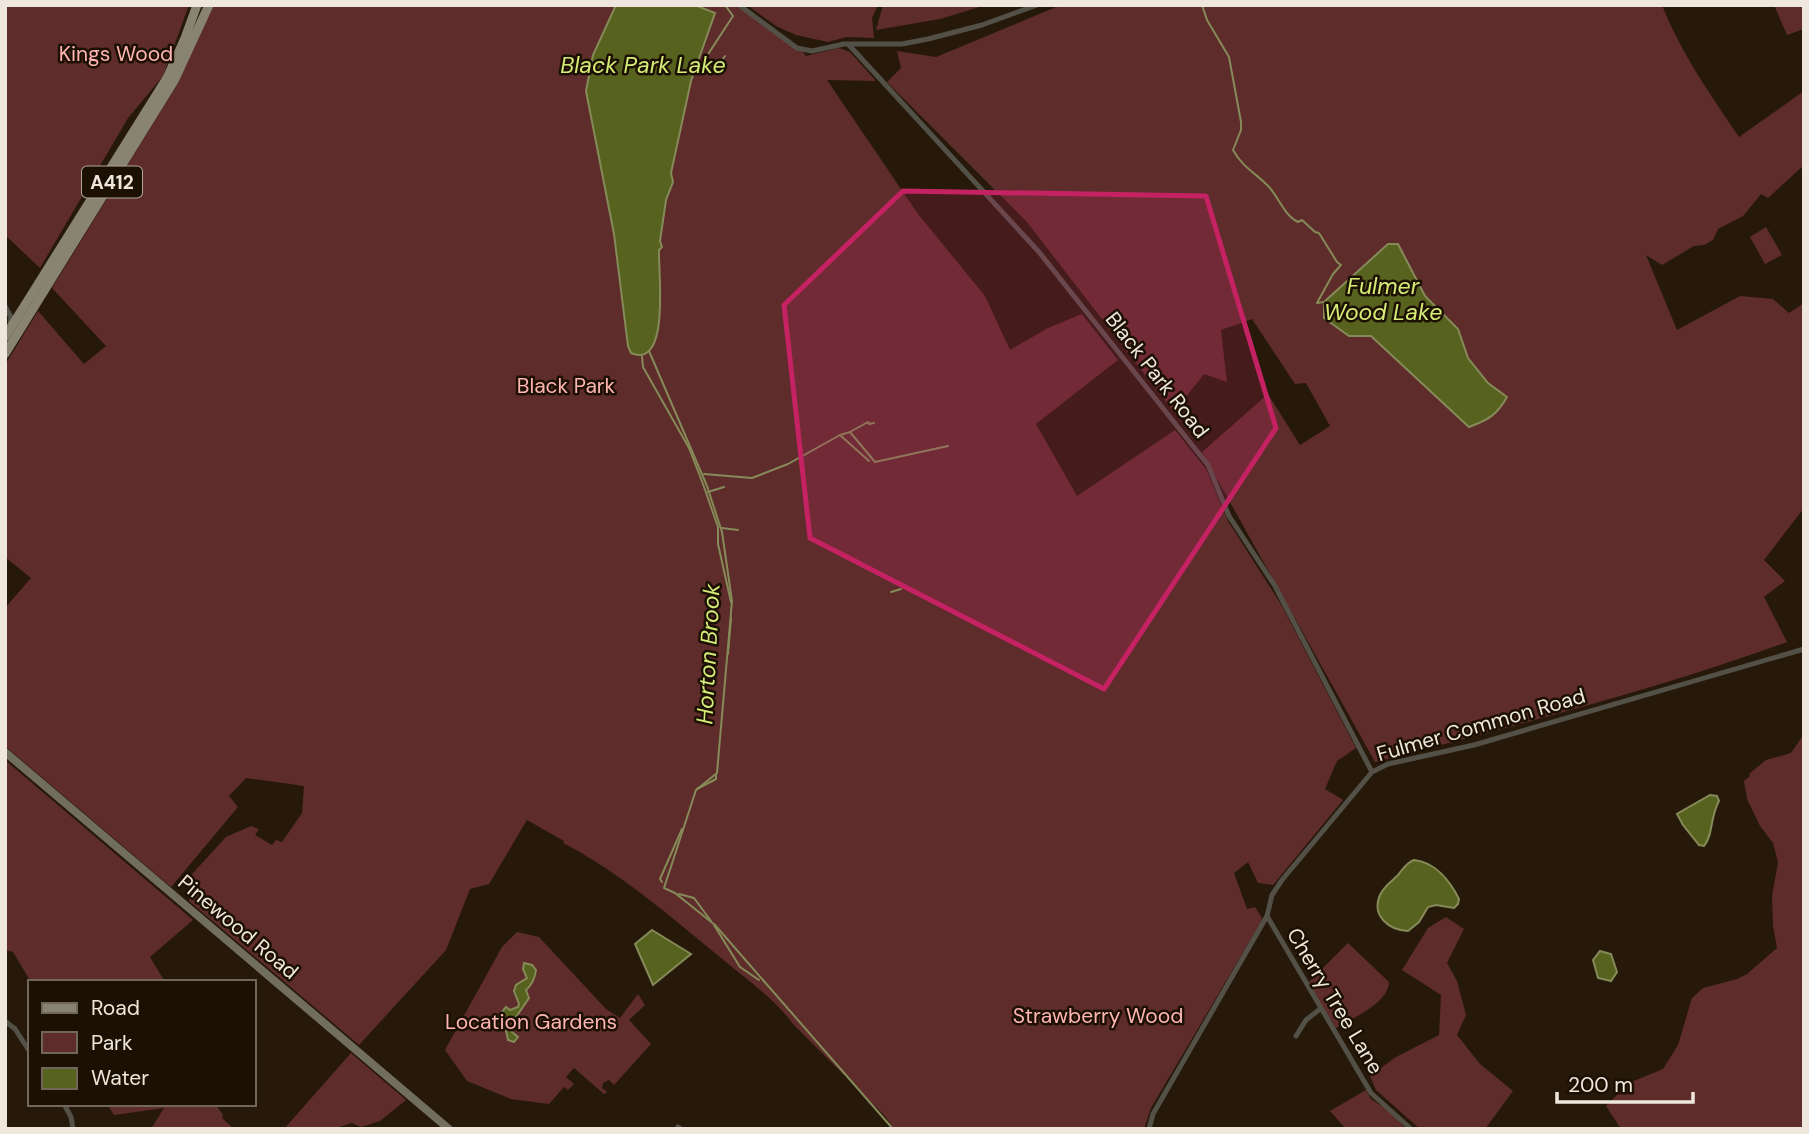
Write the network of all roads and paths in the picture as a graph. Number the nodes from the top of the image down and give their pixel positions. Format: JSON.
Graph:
{"nodes":[{"id":1,"x":197,"y":5,"type":"edge"},
{"id":2,"x":209,"y":5,"type":"edge"},
{"id":3,"x":739,"y":5,"type":"edge"},
{"id":4,"x":1037,"y":5,"type":"edge"},
{"id":5,"x":849,"y":45,"type":"junction"},
{"id":6,"x":29,"y":300,"type":"junction"},
{"id":7,"x":6,"y":306,"type":"edge"},
{"id":8,"x":7,"y":334,"type":"edge"},
{"id":9,"x":5,"y":354,"type":"edge"},
{"id":10,"x":1804,"y":649,"type":"edge"},
{"id":11,"x":5,"y":752,"type":"edge"},
{"id":12,"x":1372,"y":772,"type":"junction"},
{"id":13,"x":1267,"y":916,"type":"junction"},
{"id":14,"x":1320,"y":1009,"type":"junction"},
{"id":15,"x":5,"y":1021,"type":"edge"},
{"id":16,"x":1296,"y":1036,"type":"dead end"},
{"id":17,"x":28,"y":1049,"type":"edge"},
{"id":18,"x":65,"y":1106,"type":"edge"},
{"id":19,"x":72,"y":1129,"type":"edge"},
{"id":20,"x":449,"y":1129,"type":"edge"},
{"id":21,"x":1149,"y":1129,"type":"edge"},
{"id":22,"x":1411,"y":1129,"type":"edge"}],
"edges":[{"from":1,"to":6,"type":"main road","number":"A412"},
{"from":2,"to":9,"type":"main road","number":"A412"},
{"from":3,"to":5,"type":"street"},
{"from":4,"to":5,"type":"street"},
{"from":5,"to":12,"type":"street","name":"Black Park Road"},
{"from":6,"to":7,"type":"street"},
{"from":6,"to":8,"type":"main road","number":"A412"},
{"from":7,"to":8,"type":"street"},
{"from":10,"to":12,"type":"street","name":"Fulmer Common Road"},
{"from":11,"to":20,"type":"street","name":"Pinewood Road"},
{"from":12,"to":13,"type":"street","name":"Fulmer Common Road"},
{"from":13,"to":14,"type":"street","name":"Cherry Tree Lane"},
{"from":13,"to":21,"type":"street","name":"Fulmer Common Road"},
{"from":14,"to":16,"type":"street"},
{"from":14,"to":22,"type":"street","name":"Cherry Tree Lane"},
{"from":15,"to":17,"type":"street"},
{"from":18,"to":19,"type":"street"}]}
